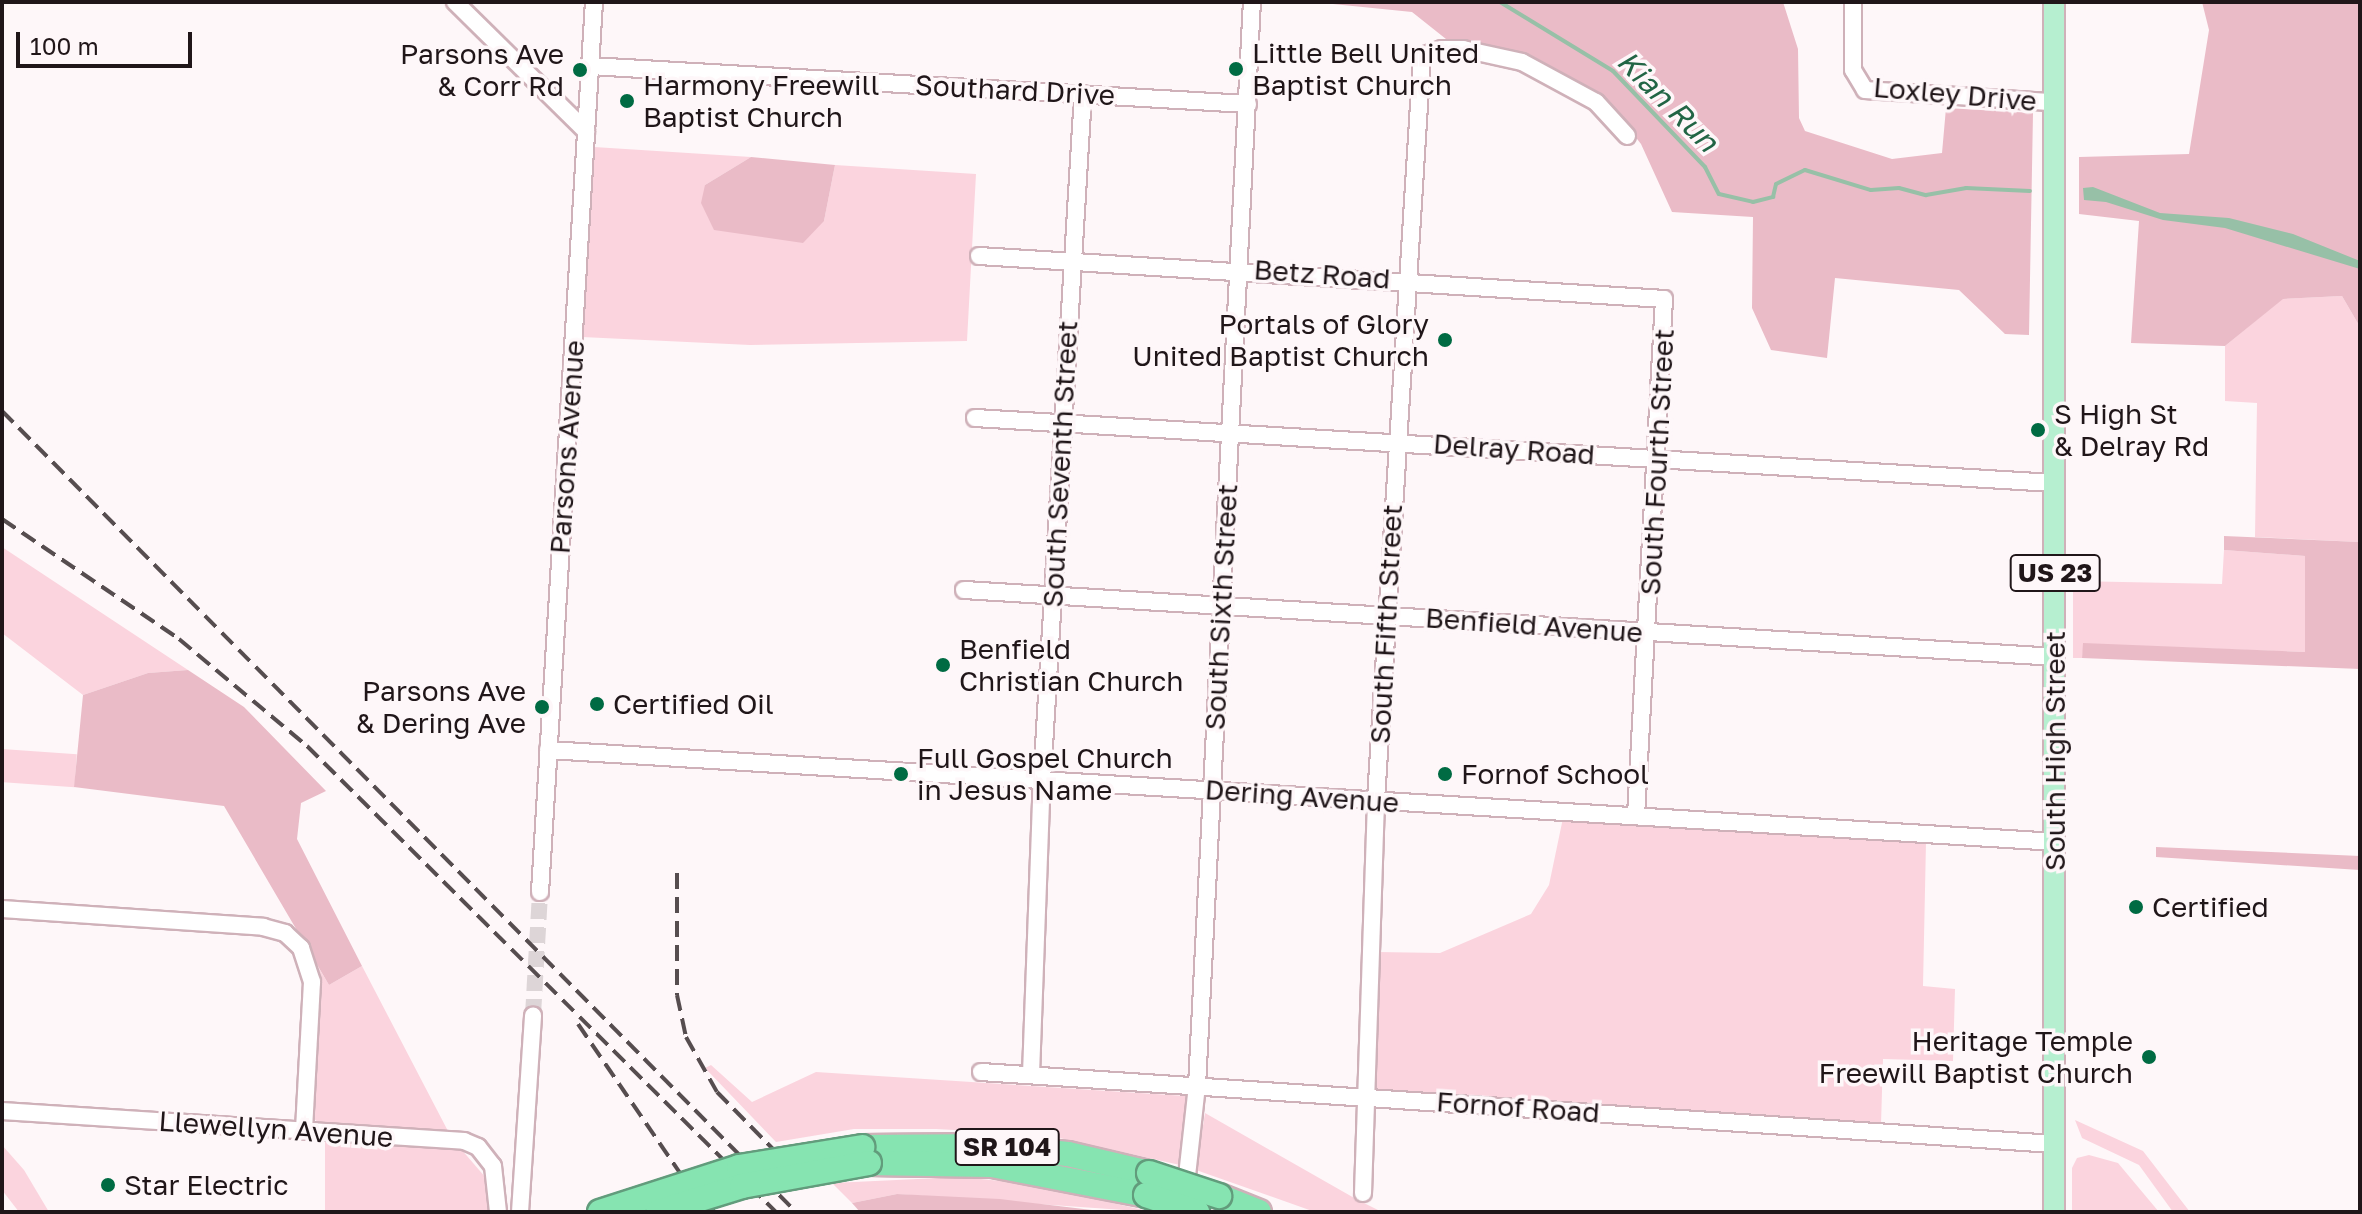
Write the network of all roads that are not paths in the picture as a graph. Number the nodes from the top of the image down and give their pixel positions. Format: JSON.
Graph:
{"nodes":[{"id":1,"x":455,"y":2,"type":"edge"},
{"id":2,"x":594,"y":2,"type":"edge"},
{"id":3,"x":1252,"y":2,"type":"edge"},
{"id":4,"x":1853,"y":2,"type":"edge"},
{"id":5,"x":2054,"y":2,"type":"edge"},
{"id":6,"x":590,"y":66,"type":"junction"},
{"id":7,"x":1083,"y":94,"type":"junction"},
{"id":8,"x":2053,"y":102,"type":"junction"},
{"id":9,"x":1248,"y":104,"type":"junction"},
{"id":10,"x":586,"y":131,"type":"junction"},
{"id":11,"x":1627,"y":136,"type":"dead end"},
{"id":12,"x":979,"y":256,"type":"dead end"},
{"id":13,"x":1073,"y":258,"type":"junction"},
{"id":14,"x":1241,"y":269,"type":"junction"},
{"id":15,"x":1408,"y":279,"type":"junction"},
{"id":16,"x":1664,"y":299,"type":"joint"},
{"id":17,"x":975,"y":418,"type":"dead end"},
{"id":18,"x":1064,"y":423,"type":"junction"},
{"id":19,"x":1231,"y":433,"type":"junction"},
{"id":20,"x":1397,"y":442,"type":"junction"},
{"id":21,"x":1657,"y":458,"type":"junction"},
{"id":22,"x":2054,"y":483,"type":"junction"},
{"id":23,"x":964,"y":590,"type":"dead end"},
{"id":24,"x":1052,"y":594,"type":"junction"},
{"id":25,"x":1220,"y":605,"type":"junction"},
{"id":26,"x":1387,"y":615,"type":"junction"},
{"id":27,"x":1646,"y":632,"type":"junction"},
{"id":28,"x":2055,"y":657,"type":"junction"},
{"id":29,"x":548,"y":750,"type":"junction"},
{"id":30,"x":1042,"y":780,"type":"junction"},
{"id":31,"x":1211,"y":790,"type":"junction"},
{"id":32,"x":1376,"y":800,"type":"junction"},
{"id":33,"x":1636,"y":816,"type":"junction"},
{"id":34,"x":2056,"y":842,"type":"junction"},
{"id":35,"x":540,"y":892,"type":"tunnel mouth"},
{"id":36,"x":2,"y":909,"type":"edge"},
{"id":37,"x":533,"y":1015,"type":"tunnel mouth"},
{"id":38,"x":981,"y":1072,"type":"dead end"},
{"id":39,"x":1031,"y":1074,"type":"junction"},
{"id":40,"x":1197,"y":1086,"type":"junction"},
{"id":41,"x":1365,"y":1097,"type":"junction"},
{"id":42,"x":2,"y":1111,"type":"edge"},
{"id":43,"x":304,"y":1130,"type":"junction"},
{"id":44,"x":2055,"y":1144,"type":"junction"},
{"id":45,"x":866,"y":1155,"type":"junction"},
{"id":46,"x":1148,"y":1184,"type":"junction"},
{"id":47,"x":1363,"y":1193,"type":"dead end"},
{"id":48,"x":498,"y":1212,"type":"edge"},
{"id":49,"x":520,"y":1212,"type":"edge"},
{"id":50,"x":600,"y":1212,"type":"edge"},
{"id":51,"x":658,"y":1212,"type":"edge"},
{"id":52,"x":1183,"y":1212,"type":"edge"},
{"id":53,"x":1197,"y":1212,"type":"edge"},
{"id":54,"x":1259,"y":1212,"type":"edge"},
{"id":55,"x":2054,"y":1212,"type":"edge"}],
"edges":[{"from":1,"to":10,"type":"street"},
{"from":2,"to":6,"type":"street","name":"Parsons Avenue"},
{"from":3,"to":9,"type":"street","name":"South Sixth Street"},
{"from":4,"to":8,"type":"street","name":"Loxley Drive"},
{"from":5,"to":8,"type":"main road","name":"South High Street","number":"US 23"},
{"from":6,"to":7,"type":"street","name":"Southard Drive"},
{"from":6,"to":10,"type":"street","name":"Parsons Avenue"},
{"from":7,"to":9,"type":"street","name":"Southard Drive"},
{"from":7,"to":13,"type":"street","name":"South Seventh Street"},
{"from":8,"to":22,"type":"main road","name":"South High Street","number":"US 23"},
{"from":9,"to":14,"type":"street","name":"South Sixth Street"},
{"from":10,"to":29,"type":"street","name":"Parsons Avenue"},
{"from":11,"to":15,"type":"street","name":"South Fifth Street"},
{"from":12,"to":13,"type":"street","name":"Betz Road"},
{"from":13,"to":14,"type":"street","name":"Betz Road"},
{"from":13,"to":18,"type":"street","name":"South Seventh Street"},
{"from":14,"to":15,"type":"street","name":"Betz Road"},
{"from":14,"to":19,"type":"street","name":"South Sixth Street"},
{"from":15,"to":16,"type":"street","name":"Betz Road"},
{"from":15,"to":20,"type":"street","name":"South Fifth Street"},
{"from":16,"to":21,"type":"street","name":"South Fourth Street"},
{"from":17,"to":18,"type":"street","name":"Delray Road"},
{"from":18,"to":19,"type":"street","name":"Delray Road"},
{"from":18,"to":24,"type":"street","name":"South Seventh Street"},
{"from":19,"to":20,"type":"street","name":"Delray Road"},
{"from":19,"to":25,"type":"street","name":"South Sixth Street"},
{"from":20,"to":21,"type":"street","name":"Delray Road"},
{"from":20,"to":26,"type":"street","name":"South Fifth Street"},
{"from":21,"to":22,"type":"street","name":"Delray Road"},
{"from":21,"to":27,"type":"street","name":"South Fourth Street"},
{"from":22,"to":28,"type":"main road","name":"South High Street","number":"US 23"},
{"from":23,"to":24,"type":"street","name":"Benfield Avenue"},
{"from":24,"to":25,"type":"street","name":"Benfield Avenue"},
{"from":24,"to":30,"type":"street","name":"South Seventh Street"},
{"from":25,"to":26,"type":"street","name":"Benfield Avenue"},
{"from":25,"to":31,"type":"street","name":"South Sixth Street"},
{"from":26,"to":27,"type":"street","name":"Benfield Avenue"},
{"from":26,"to":32,"type":"street","name":"South Fifth Street"},
{"from":27,"to":28,"type":"street","name":"Benfield Avenue"},
{"from":27,"to":33,"type":"street","name":"South Fourth Street"},
{"from":28,"to":34,"type":"main road","name":"South High Street","number":"US 23"},
{"from":29,"to":30,"type":"street","name":"Dering Avenue"},
{"from":29,"to":35,"type":"street","name":"Parsons Avenue"},
{"from":30,"to":31,"type":"street","name":"Dering Avenue"},
{"from":30,"to":39,"type":"street","name":"South Seventh Street"},
{"from":31,"to":32,"type":"street","name":"Dering Avenue"},
{"from":31,"to":40,"type":"street","name":"South Sixth Street"},
{"from":32,"to":33,"type":"street","name":"Dering Avenue"},
{"from":32,"to":41,"type":"street","name":"South Fifth Street"},
{"from":33,"to":34,"type":"street","name":"Dering Avenue"},
{"from":34,"to":44,"type":"main road","name":"South High Street","number":"US 23"},
{"from":36,"to":43,"type":"street"},
{"from":37,"to":49,"type":"street"},
{"from":38,"to":39,"type":"street","name":"Fornof Road"},
{"from":39,"to":40,"type":"street","name":"Fornof Road"},
{"from":40,"to":41,"type":"street","name":"Fornof Road"},
{"from":40,"to":52,"type":"street","name":"South Sixth Street"},
{"from":41,"to":44,"type":"street","name":"Fornof Road"},
{"from":41,"to":47,"type":"street","name":"South Fifth Street"},
{"from":42,"to":43,"type":"street","name":"Llewellyn Avenue"},
{"from":43,"to":48,"type":"street","name":"Llewellyn Avenue"},
{"from":44,"to":55,"type":"main road","name":"South High Street","number":"US 23"},
{"from":45,"to":46,"type":"highway","number":"SR 104"},
{"from":45,"to":50,"type":"highway","number":"SR 104","bridge":true},
{"from":45,"to":51,"type":"highway","number":"SR 104","bridge":true},
{"from":46,"to":53,"type":"highway","number":"SR 104","bridge":true},
{"from":46,"to":54,"type":"highway","number":"SR 104","bridge":true}]}
